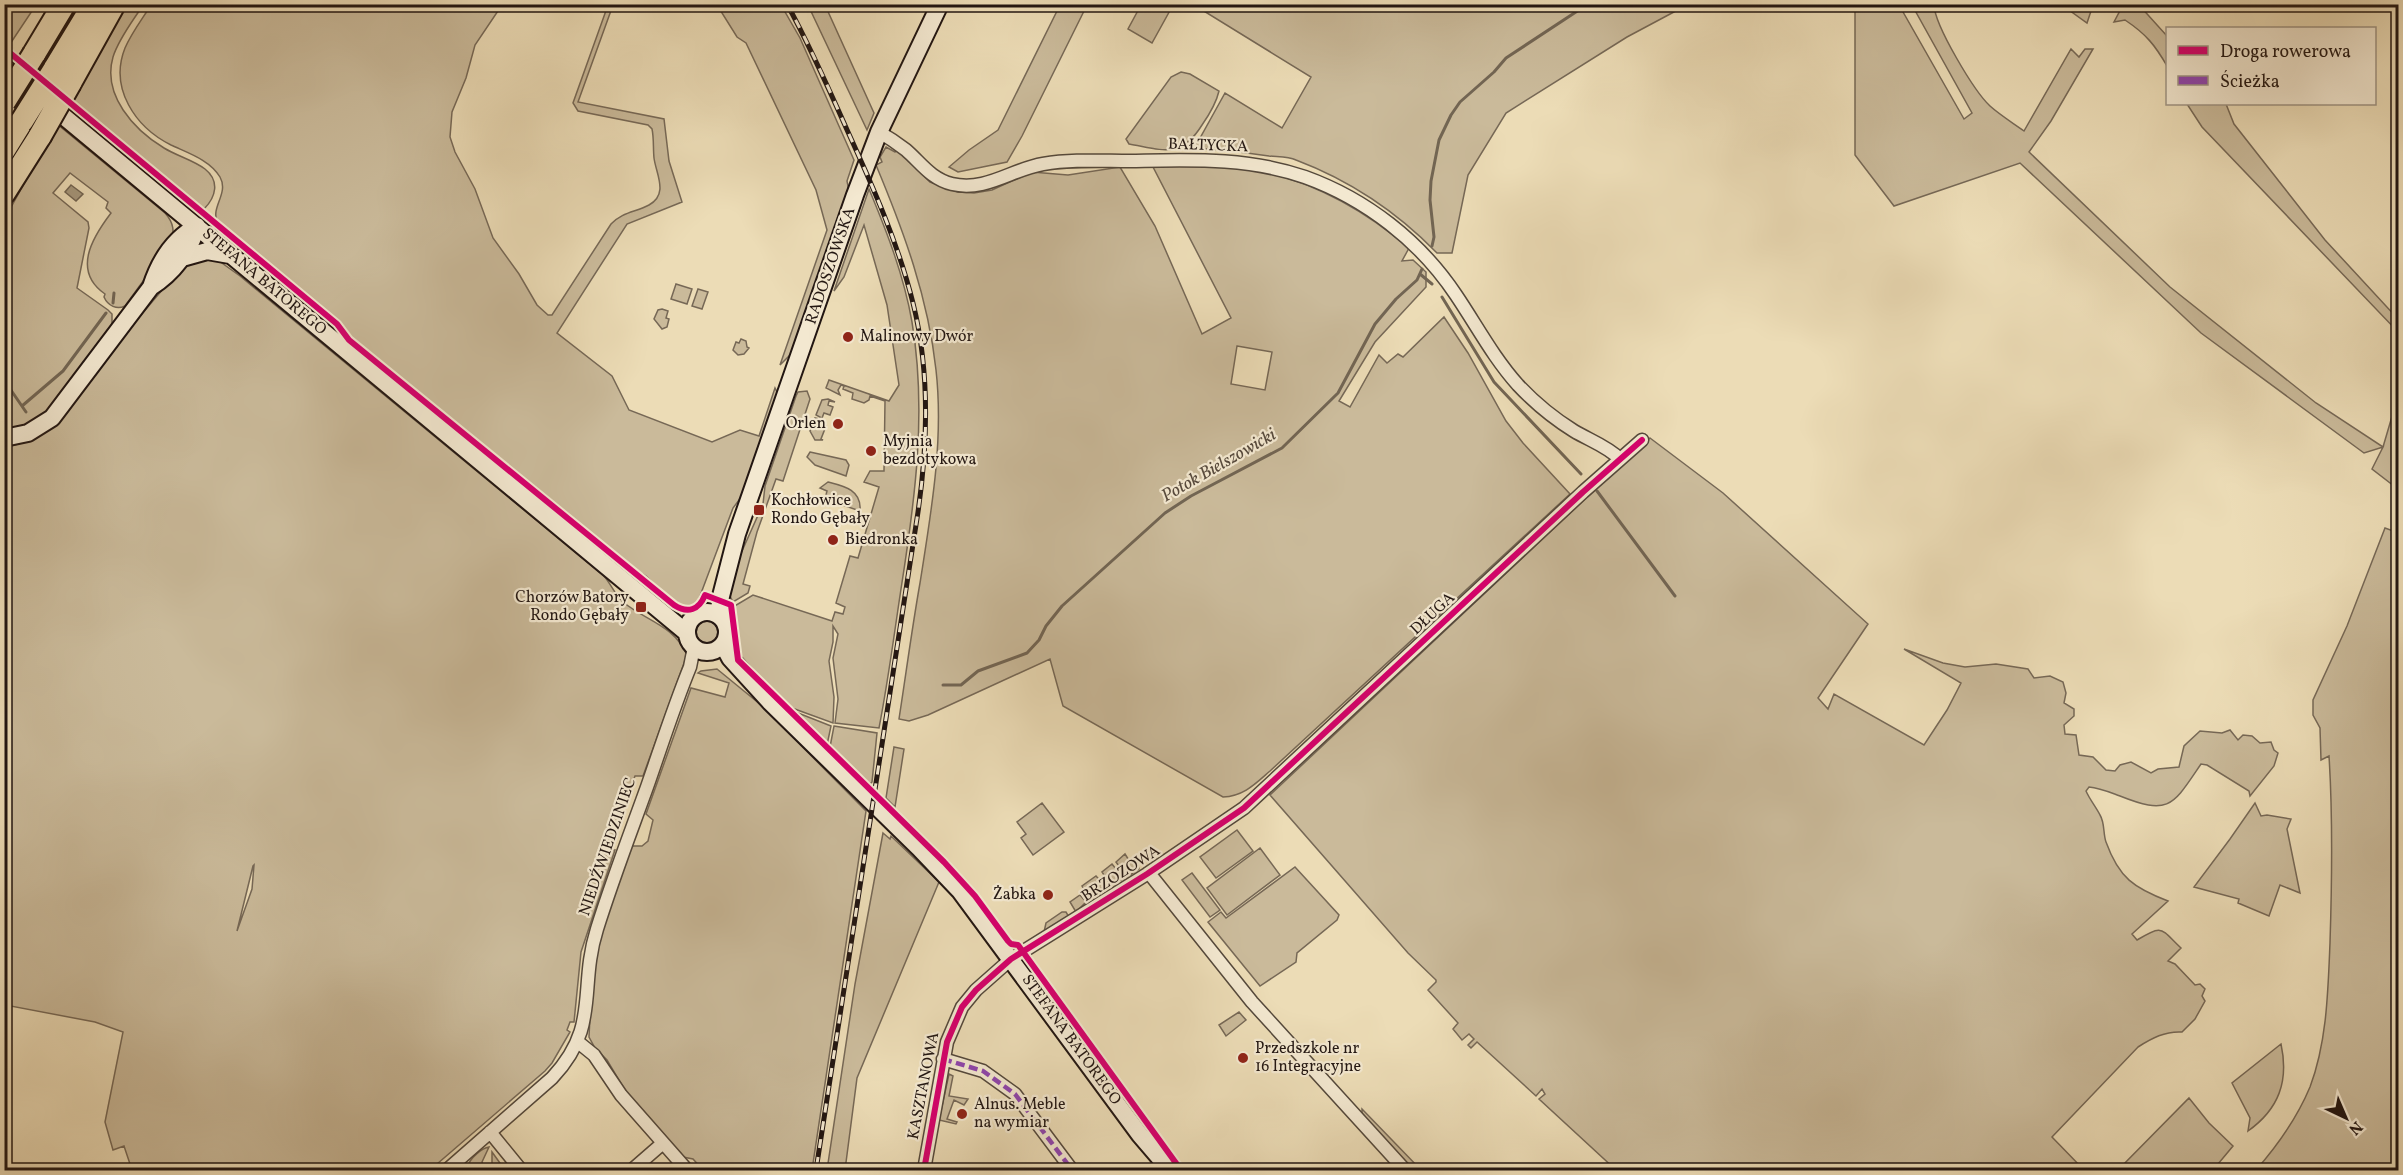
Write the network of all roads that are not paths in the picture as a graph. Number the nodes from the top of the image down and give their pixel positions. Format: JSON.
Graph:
{"nodes":[{"id":1,"x":64,"y":4,"type":"edge"},
{"id":2,"x":94,"y":4,"type":"edge"},
{"id":3,"x":114,"y":4,"type":"edge"},
{"id":4,"x":940,"y":4,"type":"edge"},
{"id":5,"x":4,"y":67,"type":"edge"},
{"id":6,"x":62,"y":76,"type":"junction"},
{"id":7,"x":4,"y":102,"type":"edge"},
{"id":8,"x":879,"y":132,"type":"junction"},
{"id":9,"x":4,"y":150,"type":"edge"},
{"id":10,"x":4,"y":194,"type":"edge"},
{"id":11,"x":197,"y":226,"type":"junction"},
{"id":12,"x":232,"y":255,"type":"junction"},
{"id":13,"x":182,"y":258,"type":"junction"},
{"id":14,"x":151,"y":287,"type":"junction"},
{"id":15,"x":4,"y":438,"type":"edge"},
{"id":16,"x":1642,"y":440,"type":"dead end"},
{"id":17,"x":1620,"y":459,"type":"junction"},
{"id":18,"x":737,"y":534,"type":"junction"},
{"id":19,"x":719,"y":616,"type":"junction"},
{"id":20,"x":701,"y":637,"type":"junction"},
{"id":21,"x":1244,"y":808,"type":"joint"},
{"id":22,"x":1149,"y":873,"type":"junction"},
{"id":23,"x":1011,"y":959,"type":"junction"},
{"id":24,"x":578,"y":1042,"type":"junction"},
{"id":25,"x":943,"y":1059,"type":"junction"},
{"id":26,"x":490,"y":1132,"type":"junction"},
{"id":27,"x":663,"y":1143,"type":"junction"},
{"id":28,"x":447,"y":1170,"type":"edge"},
{"id":29,"x":521,"y":1170,"type":"edge"},
{"id":30,"x":632,"y":1170,"type":"edge"},
{"id":31,"x":687,"y":1170,"type":"edge"},
{"id":32,"x":924,"y":1170,"type":"edge"},
{"id":33,"x":1072,"y":1170,"type":"edge"},
{"id":34,"x":1170,"y":1170,"type":"edge"},
{"id":35,"x":1405,"y":1170,"type":"edge"}],
"edges":[{"from":1,"to":7,"type":"highway","bridge":true},
{"from":2,"to":6,"type":"highway"},
{"from":3,"to":6,"type":"highway"},
{"from":4,"to":8,"type":"street","name":"RADOSZOWSKA"},
{"from":5,"to":11,"type":"street","name":"STEFANA BATOREGO"},
{"from":6,"to":9,"type":"highway","bridge":true},
{"from":6,"to":10,"type":"highway","bridge":true},
{"from":8,"to":17,"type":"street","name":"BAŁTYCKA"},
{"from":8,"to":18,"type":"street","name":"RADOSZOWSKA"},
{"from":11,"to":12,"type":"street","name":"STEFANA BATOREGO"},
{"from":11,"to":13,"type":"street"},
{"from":11,"to":14,"type":"street"},
{"from":12,"to":13,"type":"street"},
{"from":12,"to":20,"type":"street","name":"STEFANA BATOREGO"},
{"from":13,"to":14,"type":"street"},
{"from":14,"to":15,"type":"street"},
{"from":16,"to":17,"type":"street","name":"DŁUGA"},
{"from":17,"to":21,"type":"street","name":"DŁUGA"},
{"from":18,"to":19,"type":"street","name":"RADOSZOWSKA"},
{"from":18,"to":20,"type":"street","name":"RADOSZOWSKA"},
{"from":19,"to":20,"type":"street"},
{"from":19,"to":20,"type":"street","name":"RADOSZOWSKA"},
{"from":20,"to":23,"type":"street","name":"STEFANA BATOREGO"},
{"from":20,"to":24,"type":"street","name":"NIEDŹWIEDZINIEC"},
{"from":21,"to":22,"type":"street","name":"BRZOZOWA"},
{"from":22,"to":23,"type":"street","name":"BRZOZOWA"},
{"from":22,"to":35,"type":"street","name":"BRZOZOWA"},
{"from":23,"to":25,"type":"street","name":"KASZTANOWA"},
{"from":23,"to":34,"type":"street","name":"STEFANA BATOREGO"},
{"from":24,"to":26,"type":"street","name":"NIEDŹWIEDZINIEC"},
{"from":24,"to":27,"type":"street"},
{"from":25,"to":32,"type":"street","name":"KASZTANOWA"},
{"from":25,"to":33,"type":"street"},
{"from":26,"to":28,"type":"street","name":"NIEDŹWIEDZINIEC"},
{"from":26,"to":29,"type":"street"},
{"from":27,"to":30,"type":"street"},
{"from":27,"to":31,"type":"street"}]}
